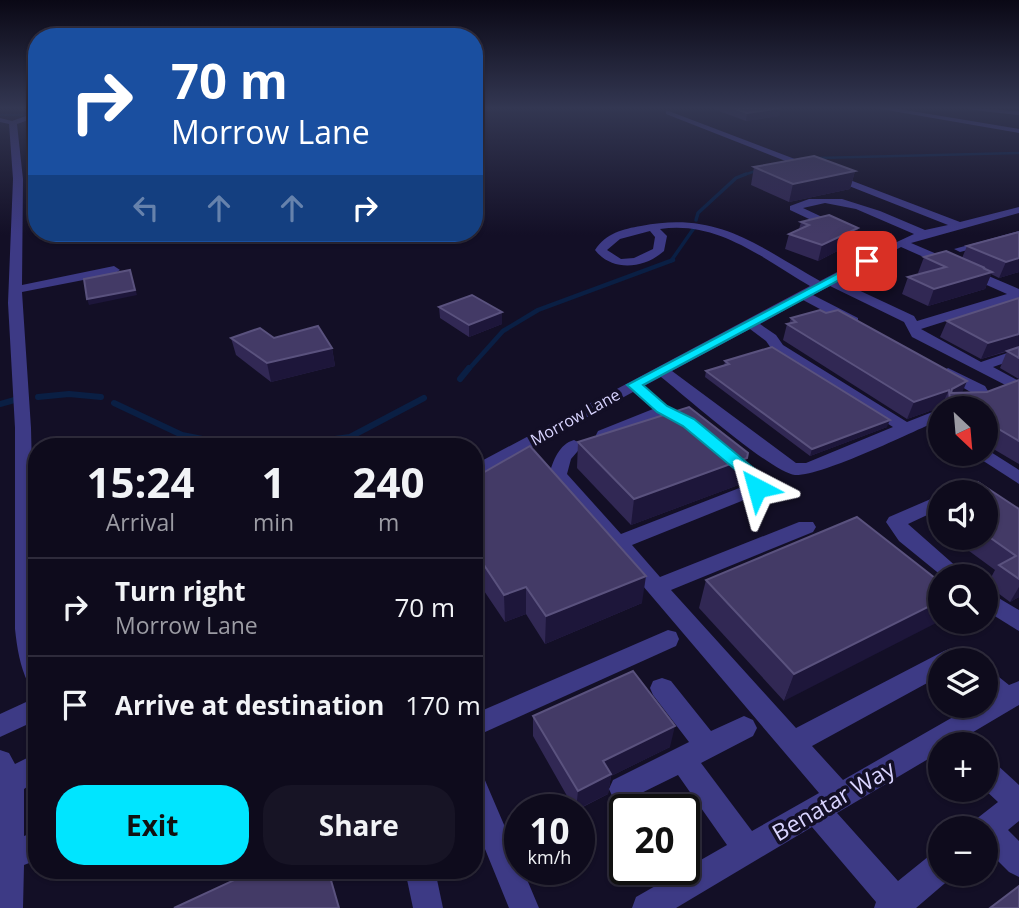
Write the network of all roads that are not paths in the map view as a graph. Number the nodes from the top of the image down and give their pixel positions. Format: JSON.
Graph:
{"nodes":[{"id":1,"x":12,"y":150,"type":"edge"},
{"id":2,"x":767,"y":150,"type":"edge"},
{"id":3,"x":1015,"y":213,"type":"edge"},
{"id":4,"x":984,"y":218,"type":"junction"},
{"id":5,"x":959,"y":225,"type":"junction"},
{"id":6,"x":651,"y":226,"type":"junction"},
{"id":7,"x":1019,"y":232,"type":"edge"},
{"id":8,"x":924,"y":234,"type":"junction"},
{"id":9,"x":901,"y":243,"type":"junction"},
{"id":10,"x":960,"y":249,"type":"dead end"},
{"id":11,"x":886,"y":251,"type":"junction"},
{"id":12,"x":114,"y":270,"type":"edge"},
{"id":13,"x":824,"y":284,"type":"junction"},
{"id":14,"x":15,"y":290,"type":"junction"},
{"id":15,"x":1019,"y":294,"type":"edge"},
{"id":16,"x":803,"y":295,"type":"junction"},
{"id":17,"x":751,"y":323,"type":"junction"},
{"id":18,"x":862,"y":326,"type":"edge"},
{"id":19,"x":912,"y":327,"type":"junction"},
{"id":20,"x":1019,"y":353,"type":"edge"},
{"id":21,"x":932,"y":364,"type":"edge"},
{"id":22,"x":980,"y":367,"type":"junction"},
{"id":23,"x":662,"y":370,"type":"junction"},
{"id":24,"x":634,"y":385,"type":"junction"},
{"id":25,"x":1019,"y":387,"type":"edge"},
{"id":26,"x":983,"y":396,"type":"edge"},
{"id":27,"x":662,"y":409,"type":"junction"},
{"id":28,"x":928,"y":419,"type":"edge"},
{"id":29,"x":905,"y":428,"type":"junction"},
{"id":30,"x":552,"y":429,"type":"junction"},
{"id":31,"x":574,"y":445,"type":"junction"},
{"id":32,"x":516,"y":450,"type":"junction"},
{"id":33,"x":998,"y":465,"type":"edge"},
{"id":34,"x":483,"y":468,"type":"edge"},
{"id":35,"x":546,"y":470,"type":"junction"},
{"id":36,"x":1019,"y":478,"type":"edge"},
{"id":37,"x":928,"y":507,"type":"edge"},
{"id":38,"x":806,"y":527,"type":"dead end"},
{"id":39,"x":618,"y":543,"type":"junction"},
{"id":40,"x":942,"y":564,"type":"edge"},
{"id":41,"x":656,"y":587,"type":"junction"},
{"id":42,"x":998,"y":607,"type":"edge"},
{"id":43,"x":1019,"y":622,"type":"edge"},
{"id":44,"x":668,"y":639,"type":"dead end"},
{"id":45,"x":28,"y":642,"type":"edge"},
{"id":46,"x":928,"y":670,"type":"edge"},
{"id":47,"x":662,"y":688,"type":"dead end"},
{"id":48,"x":1013,"y":695,"type":"edge"},
{"id":49,"x":28,"y":712,"type":"edge"},
{"id":50,"x":483,"y":722,"type":"edge"},
{"id":51,"x":0,"y":726,"type":"edge"},
{"id":52,"x":744,"y":728,"type":"dead end"},
{"id":53,"x":959,"y":732,"type":"edge"},
{"id":54,"x":793,"y":743,"type":"junction"},
{"id":55,"x":707,"y":746,"type":"junction"},
{"id":56,"x":928,"y":750,"type":"edge"},
{"id":57,"x":682,"y":759,"type":"junction"},
{"id":58,"x":28,"y":767,"type":"edge"},
{"id":59,"x":5,"y":772,"type":"edge"},
{"id":60,"x":998,"y":784,"type":"edge"},
{"id":61,"x":624,"y":789,"type":"dead end"},
{"id":62,"x":828,"y":803,"type":"junction"},
{"id":63,"x":1019,"y":803,"type":"edge"},
{"id":64,"x":483,"y":809,"type":"edge"},
{"id":65,"x":998,"y":820,"type":"edge"},
{"id":66,"x":998,"y":842,"type":"edge"},
{"id":67,"x":28,"y":849,"type":"edge"},
{"id":68,"x":748,"y":850,"type":"junction"},
{"id":69,"x":9,"y":856,"type":"junction"},
{"id":70,"x":1019,"y":862,"type":"edge"},
{"id":71,"x":928,"y":877,"type":"edge"},
{"id":72,"x":422,"y":879,"type":"edge"},
{"id":73,"x":895,"y":906,"type":"edge"},
{"id":74,"x":8,"y":908,"type":"edge"},
{"id":75,"x":428,"y":908,"type":"edge"},
{"id":76,"x":524,"y":908,"type":"edge"},
{"id":77,"x":648,"y":908,"type":"edge"}],
"edges":[{"from":1,"to":14,"type":"street"},
{"from":2,"to":5,"type":"street"},
{"from":3,"to":4,"type":"street","name":"Morrow Lane"},
{"from":4,"to":5,"type":"street","name":"Morrow Lane"},
{"from":4,"to":7,"type":"street"},
{"from":5,"to":8,"type":"street","name":"Morrow Lane"},
{"from":6,"to":6,"type":"street"},
{"from":6,"to":13,"type":"street"},
{"from":7,"to":10,"type":"street"},
{"from":8,"to":9,"type":"street","name":"Morrow Lane"},
{"from":8,"to":11,"type":"street"},
{"from":9,"to":11,"type":"street","name":"Morrow Lane"},
{"from":9,"to":15,"type":"street"},
{"from":11,"to":13,"type":"street","name":"Morrow Lane"},
{"from":12,"to":14,"type":"street"},
{"from":13,"to":16,"type":"street","name":"Morrow Lane"},
{"from":13,"to":19,"type":"street"},
{"from":14,"to":45,"type":"street"},
{"from":15,"to":19,"type":"street"},
{"from":16,"to":17,"type":"street","name":"Morrow Lane"},
{"from":16,"to":18,"type":"street"},
{"from":17,"to":23,"type":"street","name":"Morrow Lane"},
{"from":17,"to":29,"type":"street"},
{"from":19,"to":22,"type":"street"},
{"from":20,"to":22,"type":"street"},
{"from":21,"to":26,"type":"street"},
{"from":22,"to":25,"type":"street"},
{"from":23,"to":24,"type":"street","name":"Morrow Lane"},
{"from":23,"to":29,"type":"street"},
{"from":24,"to":27,"type":"street"},
{"from":24,"to":30,"type":"street","name":"Morrow Lane"},
{"from":27,"to":31,"type":"street"},
{"from":27,"to":39,"type":"street"},
{"from":28,"to":29,"type":"street"},
{"from":30,"to":31,"type":"street"},
{"from":30,"to":32,"type":"street","name":"Morrow Lane"},
{"from":31,"to":35,"type":"street"},
{"from":32,"to":34,"type":"street","name":"Morrow Lane"},
{"from":32,"to":35,"type":"street"},
{"from":33,"to":36,"type":"street"},
{"from":35,"to":39,"type":"street"},
{"from":37,"to":40,"type":"street"},
{"from":38,"to":41,"type":"street"},
{"from":39,"to":41,"type":"street"},
{"from":41,"to":54,"type":"street"},
{"from":42,"to":43,"type":"street"},
{"from":44,"to":50,"type":"street"},
{"from":46,"to":54,"type":"street"},
{"from":47,"to":55,"type":"street"},
{"from":48,"to":53,"type":"street","name":"Benatar Way"},
{"from":49,"to":51,"type":"street"},
{"from":52,"to":55,"type":"street"},
{"from":54,"to":62,"type":"street"},
{"from":55,"to":57,"type":"street"},
{"from":56,"to":62,"type":"street","name":"Benatar Way"},
{"from":57,"to":61,"type":"street"},
{"from":57,"to":68,"type":"street"},
{"from":58,"to":59,"type":"street"},
{"from":59,"to":69,"type":"street"},
{"from":60,"to":63,"type":"street"},
{"from":62,"to":68,"type":"street","name":"Benatar Way"},
{"from":62,"to":73,"type":"street"},
{"from":63,"to":65,"type":"street"},
{"from":64,"to":76,"type":"street"},
{"from":66,"to":70,"type":"street"},
{"from":67,"to":69,"type":"street"},
{"from":68,"to":77,"type":"street","name":"Benatar Way"},
{"from":69,"to":74,"type":"street"},
{"from":71,"to":73,"type":"street"},
{"from":72,"to":75,"type":"street"}]}
